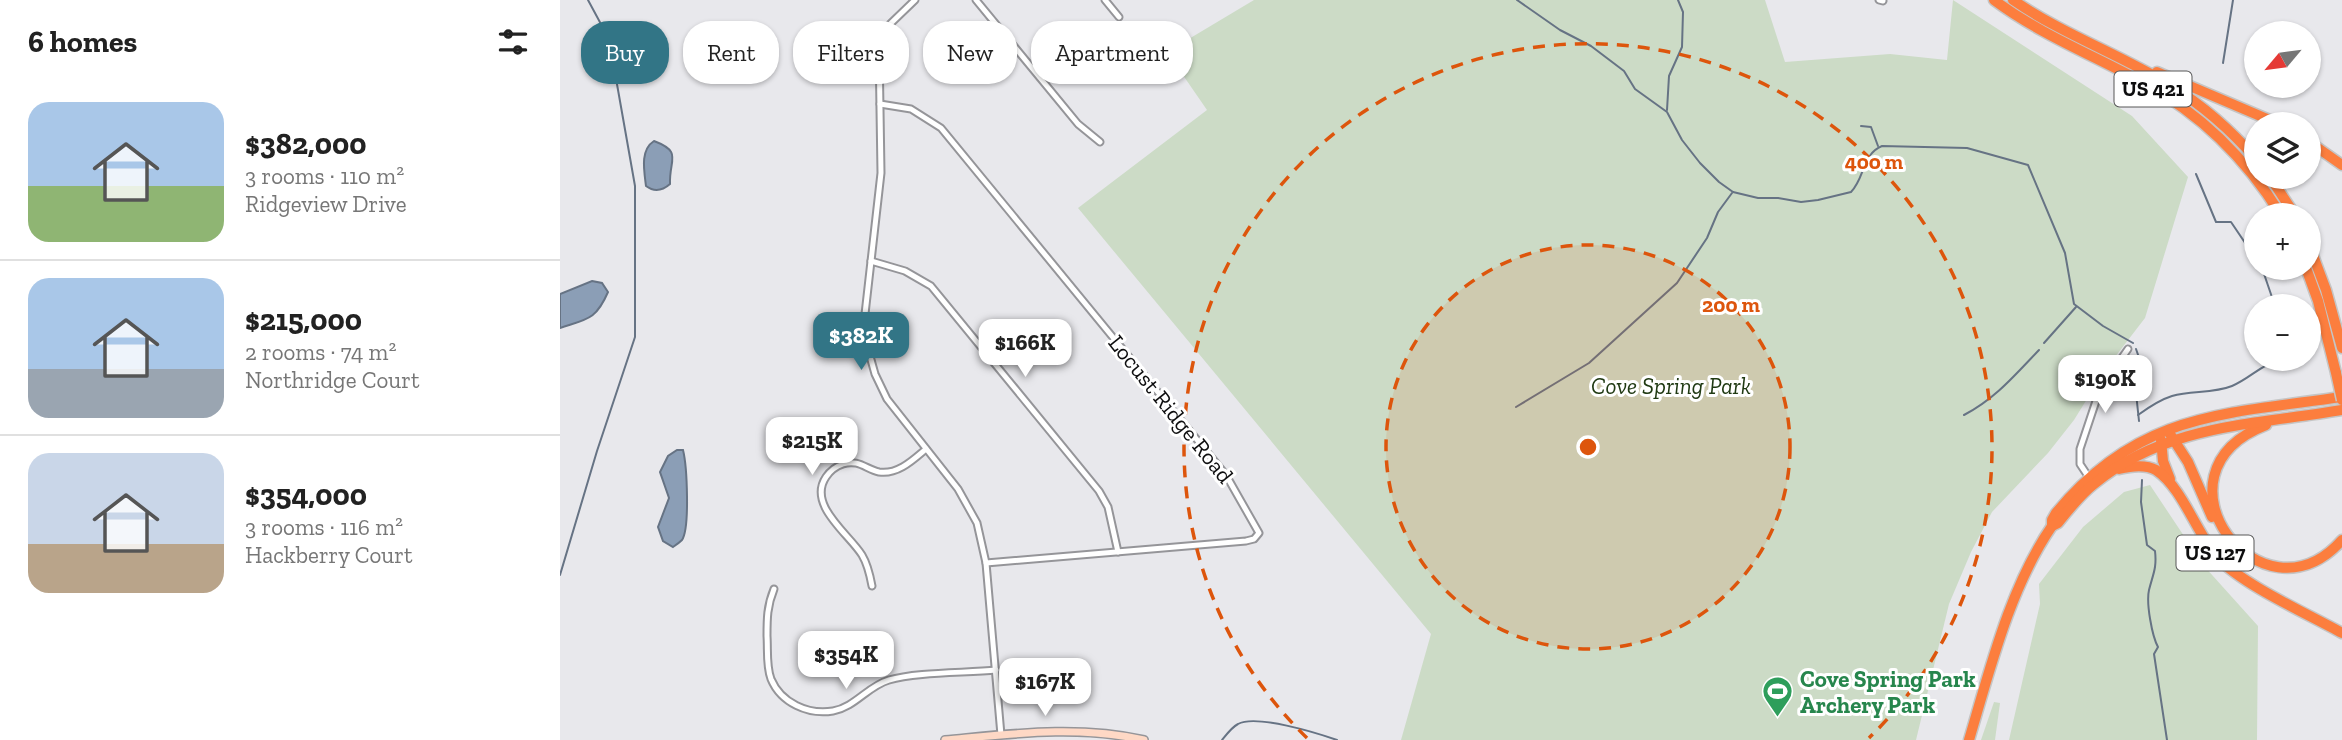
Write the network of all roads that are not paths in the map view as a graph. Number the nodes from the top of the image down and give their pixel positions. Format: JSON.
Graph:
{"nodes":[{"id":1,"x":915,"y":0,"type":"edge"},
{"id":2,"x":976,"y":0,"type":"edge"},
{"id":3,"x":1105,"y":0,"type":"edge"},
{"id":4,"x":1994,"y":0,"type":"edge"},
{"id":5,"x":2013,"y":0,"type":"edge"},
{"id":6,"x":1119,"y":17,"type":"dead end"},
{"id":7,"x":2116,"y":57,"type":"junction"},
{"id":8,"x":880,"y":104,"type":"junction"},
{"id":9,"x":2252,"y":112,"type":"edge"},
{"id":10,"x":1100,"y":142,"type":"dead end"},
{"id":11,"x":2244,"y":147,"type":"edge"},
{"id":12,"x":2321,"y":150,"type":"edge"},
{"id":13,"x":2342,"y":165,"type":"edge"},
{"id":14,"x":2272,"y":203,"type":"edge"},
{"id":15,"x":871,"y":261,"type":"junction"},
{"id":16,"x":2321,"y":277,"type":"edge"},
{"id":17,"x":2309,"y":280,"type":"edge"},
{"id":18,"x":2342,"y":348,"type":"edge"},
{"id":19,"x":2128,"y":349,"type":"dead end"},
{"id":20,"x":2342,"y":398,"type":"edge"},
{"id":21,"x":2342,"y":410,"type":"edge"},
{"id":22,"x":2281,"y":419,"type":"junction"},
{"id":23,"x":2167,"y":434,"type":"junction"},
{"id":24,"x":2161,"y":444,"type":"junction"},
{"id":25,"x":926,"y":449,"type":"junction"},
{"id":26,"x":2109,"y":473,"type":"junction"},
{"id":27,"x":2091,"y":481,"type":"junction"},
{"id":28,"x":2176,"y":493,"type":"junction"},
{"id":29,"x":2342,"y":540,"type":"edge"},
{"id":30,"x":2235,"y":548,"type":"junction"},
{"id":31,"x":1118,"y":552,"type":"junction"},
{"id":32,"x":986,"y":563,"type":"junction"},
{"id":33,"x":872,"y":586,"type":"dead end"},
{"id":34,"x":774,"y":589,"type":"dead end"},
{"id":35,"x":2342,"y":633,"type":"edge"},
{"id":36,"x":996,"y":670,"type":"junction"},
{"id":37,"x":1001,"y":735,"type":"junction"},
{"id":38,"x":945,"y":740,"type":"edge"},
{"id":39,"x":1144,"y":740,"type":"edge"},
{"id":40,"x":1969,"y":740,"type":"edge"}],
"edges":[{"from":1,"to":8,"type":"street"},
{"from":2,"to":10,"type":"street"},
{"from":3,"to":6,"type":"street"},
{"from":4,"to":14,"type":"highway","number":"US 421"},
{"from":5,"to":7,"type":"highway","number":"US 421"},
{"from":7,"to":9,"type":"highway"},
{"from":7,"to":11,"type":"highway","number":"US 421"},
{"from":8,"to":15,"type":"street"},
{"from":8,"to":31,"type":"street","name":"Locust Ridge Road"},
{"from":12,"to":13,"type":"highway"},
{"from":15,"to":25,"type":"street"},
{"from":15,"to":31,"type":"street"},
{"from":16,"to":18,"type":"highway"},
{"from":17,"to":20,"type":"highway","bridge":true},
{"from":19,"to":27,"type":"street"},
{"from":20,"to":23,"type":"highway","number":"US 127"},
{"from":21,"to":22,"type":"highway"},
{"from":22,"to":23,"type":"highway"},
{"from":22,"to":30,"type":"highway"},
{"from":23,"to":24,"type":"highway"},
{"from":23,"to":27,"type":"highway","number":"US 127"},
{"from":23,"to":30,"type":"highway"},
{"from":24,"to":26,"type":"highway"},
{"from":24,"to":28,"type":"highway"},
{"from":25,"to":32,"type":"street"},
{"from":25,"to":33,"type":"street"},
{"from":26,"to":27,"type":"highway","number":"US 127"},
{"from":26,"to":28,"type":"highway","number":"US 127"},
{"from":27,"to":40,"type":"highway","number":"US 127"},
{"from":28,"to":35,"type":"highway","number":"US 127"},
{"from":29,"to":30,"type":"highway"},
{"from":31,"to":32,"type":"street","name":"Locust Ridge Road"},
{"from":32,"to":36,"type":"street"},
{"from":34,"to":36,"type":"street"},
{"from":36,"to":37,"type":"street"},
{"from":37,"to":38,"type":"street"},
{"from":37,"to":39,"type":"street"}]}
